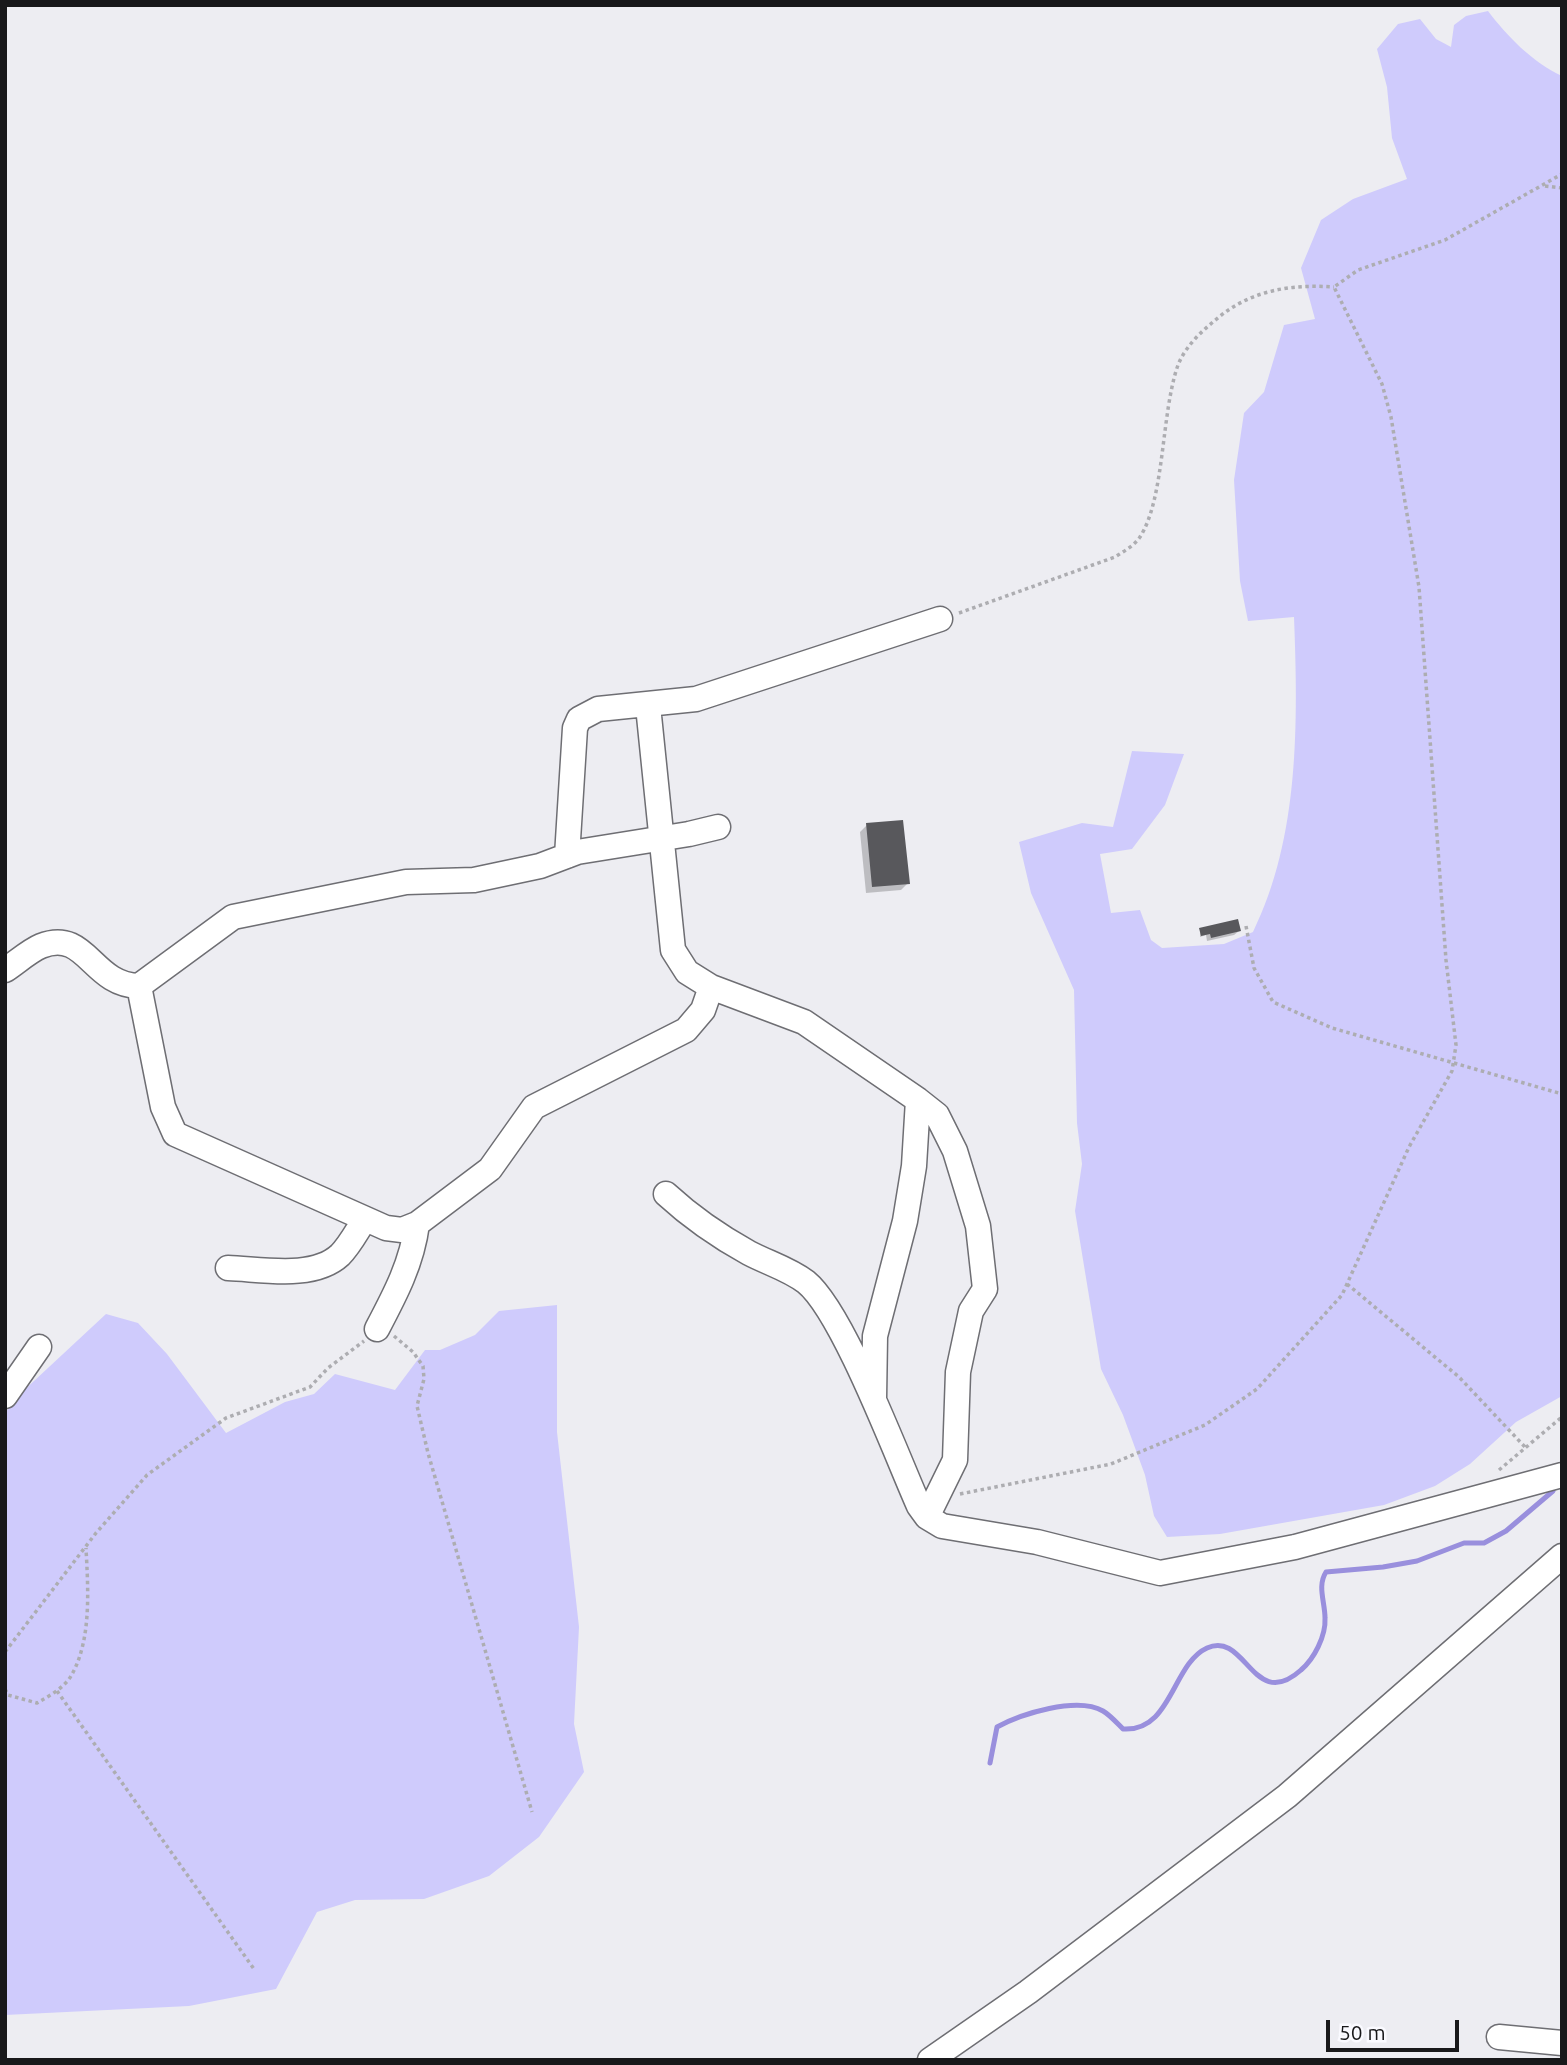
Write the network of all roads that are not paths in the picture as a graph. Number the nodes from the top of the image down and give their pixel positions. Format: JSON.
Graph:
{"nodes":[{"id":1,"x":940,"y":619,"type":"road end"},
{"id":2,"x":648,"y":706,"type":"junction"},
{"id":3,"x":718,"y":827,"type":"dead end"},
{"id":4,"x":660,"y":839,"type":"junction"},
{"id":5,"x":568,"y":856,"type":"junction"},
{"id":6,"x":5,"y":970,"type":"edge"},
{"id":7,"x":139,"y":986,"type":"junction"},
{"id":8,"x":711,"y":987,"type":"junction"},
{"id":9,"x":918,"y":1100,"type":"junction"},
{"id":10,"x":666,"y":1195,"type":"dead end"},
{"id":11,"x":365,"y":1219,"type":"junction"},
{"id":12,"x":417,"y":1224,"type":"junction"},
{"id":13,"x":228,"y":1268,"type":"dead end"},
{"id":14,"x":377,"y":1329,"type":"road end"},
{"id":15,"x":39,"y":1347,"type":"dead end"},
{"id":16,"x":5,"y":1396,"type":"edge"},
{"id":17,"x":874,"y":1405,"type":"junction"},
{"id":18,"x":1562,"y":1475,"type":"edge"},
{"id":19,"x":933,"y":1507,"type":"junction"},
{"id":20,"x":1562,"y":1556,"type":"edge"},
{"id":21,"x":1499,"y":2038,"type":"dead end"},
{"id":22,"x":1562,"y":2043,"type":"edge"},
{"id":23,"x":930,"y":2060,"type":"edge"}],
"edges":[{"from":1,"to":2,"type":"street"},
{"from":2,"to":4,"type":"street"},
{"from":2,"to":5,"type":"street"},
{"from":3,"to":4,"type":"street"},
{"from":4,"to":5,"type":"street"},
{"from":4,"to":8,"type":"street"},
{"from":5,"to":7,"type":"street"},
{"from":6,"to":7,"type":"street"},
{"from":7,"to":11,"type":"street"},
{"from":8,"to":9,"type":"street"},
{"from":8,"to":12,"type":"street"},
{"from":9,"to":17,"type":"street"},
{"from":9,"to":19,"type":"street"},
{"from":10,"to":17,"type":"street"},
{"from":11,"to":12,"type":"street"},
{"from":11,"to":13,"type":"street"},
{"from":12,"to":14,"type":"street"},
{"from":15,"to":16,"type":"street"},
{"from":17,"to":19,"type":"street"},
{"from":18,"to":19,"type":"street"},
{"from":20,"to":23,"type":"street"},
{"from":21,"to":22,"type":"street"}]}
